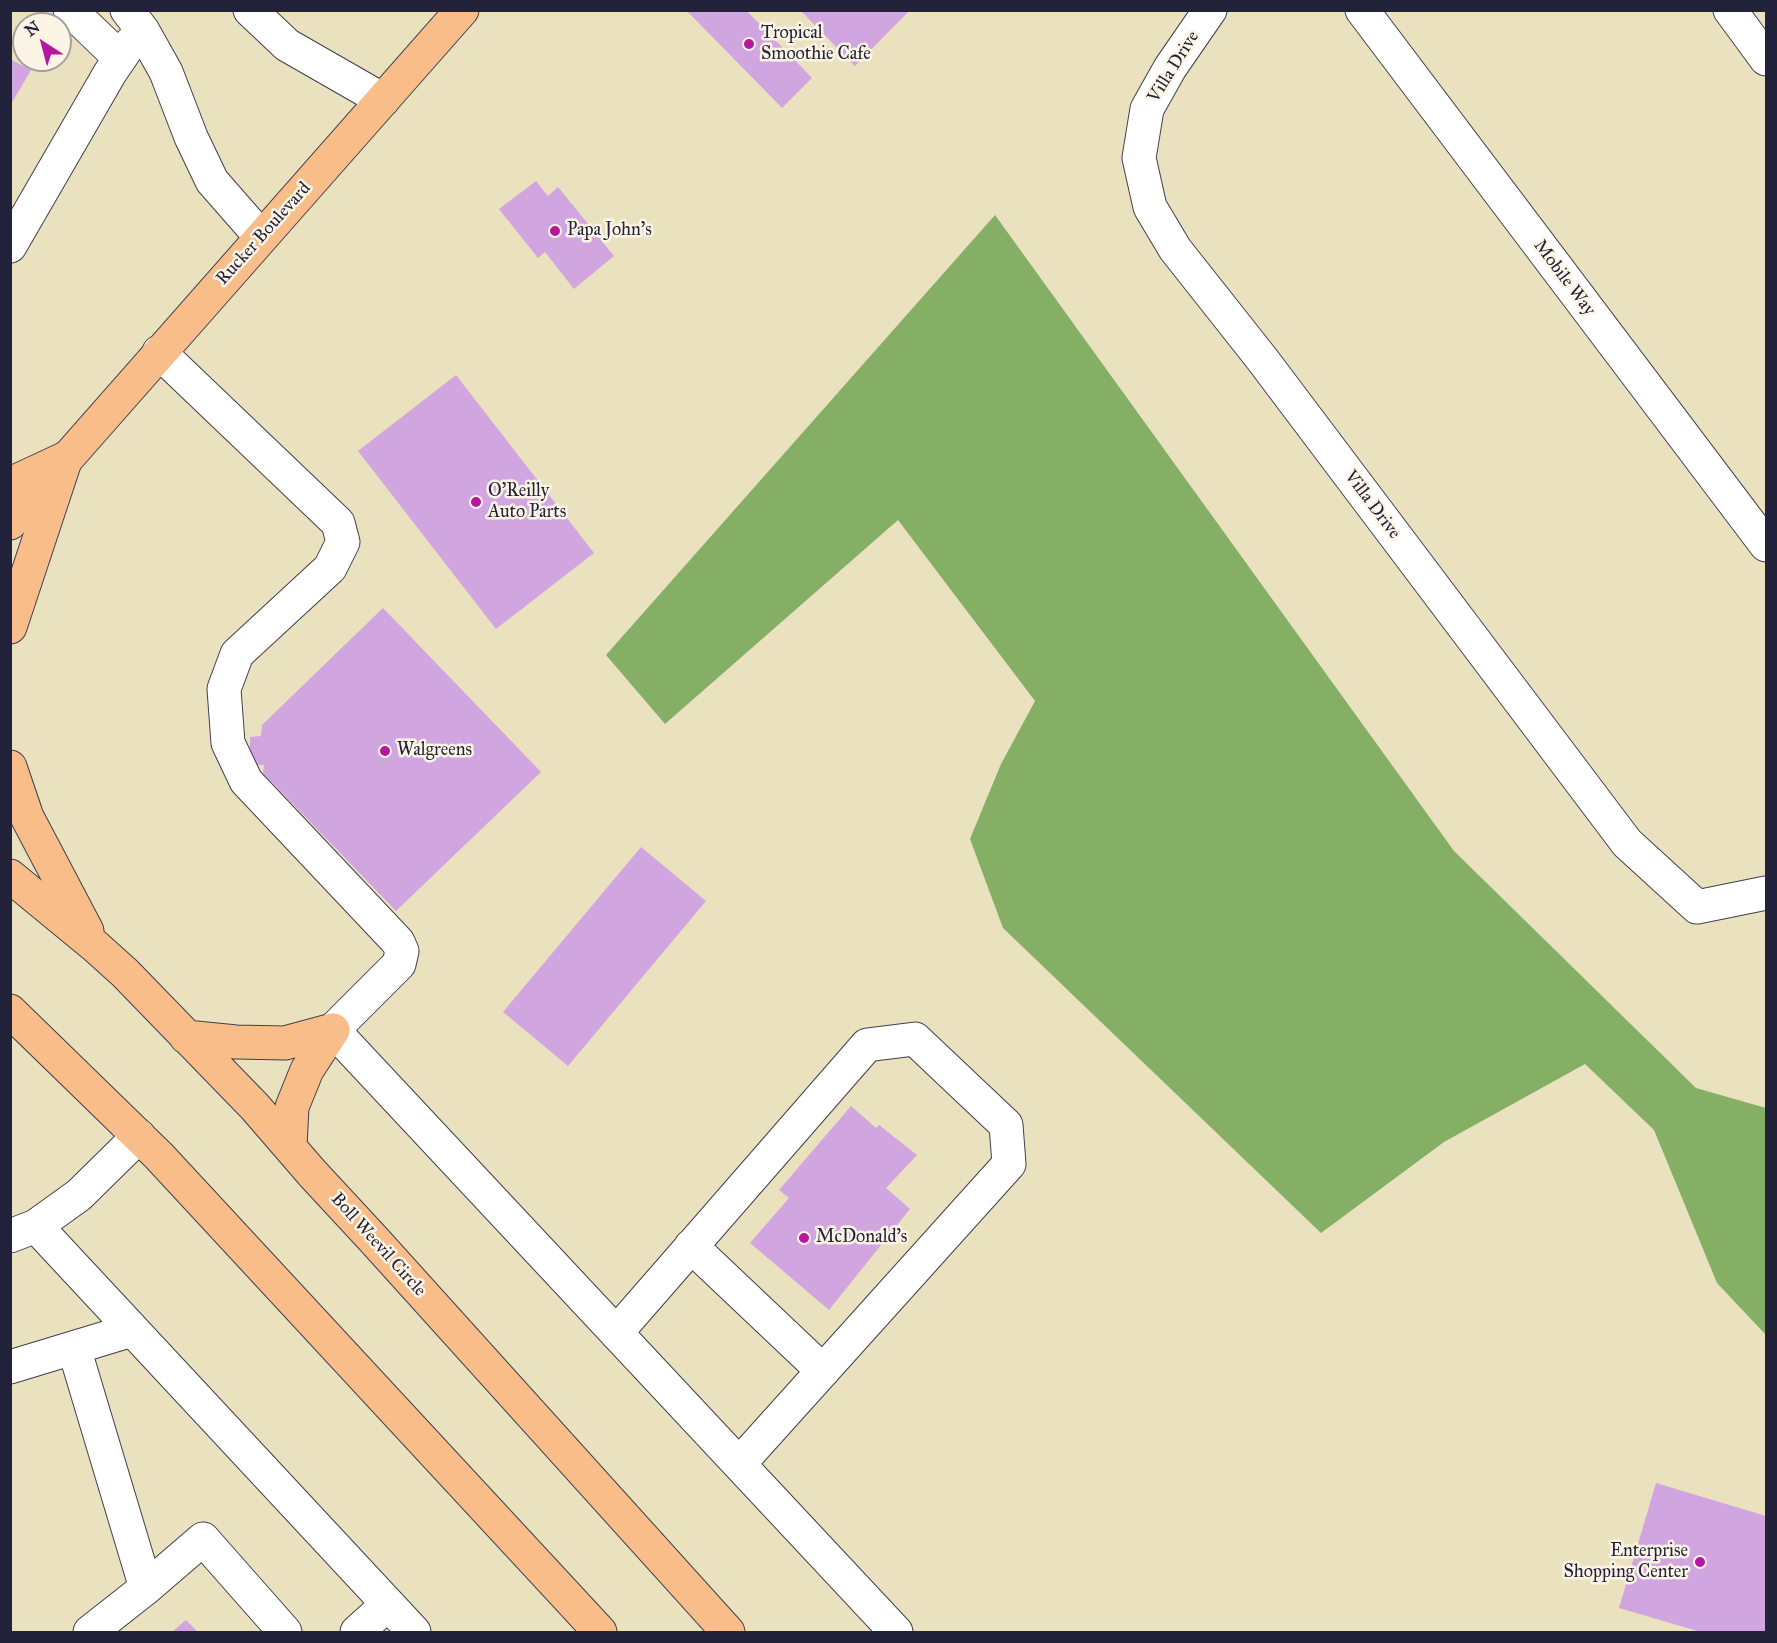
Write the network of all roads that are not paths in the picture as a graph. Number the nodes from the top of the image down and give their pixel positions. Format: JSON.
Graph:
{"nodes":[{"id":1,"x":70,"y":10,"type":"edge"},
{"id":2,"x":250,"y":10,"type":"edge"},
{"id":3,"x":1210,"y":10,"type":"edge"},
{"id":4,"x":1362,"y":10,"type":"edge"},
{"id":5,"x":1730,"y":10,"type":"edge"},
{"id":6,"x":457,"y":12,"type":"edge"},
{"id":7,"x":135,"y":21,"type":"edge"},
{"id":8,"x":120,"y":58,"type":"junction"},
{"id":9,"x":1767,"y":59,"type":"edge"},
{"id":10,"x":383,"y":100,"type":"junction"},
{"id":11,"x":261,"y":237,"type":"junction"},
{"id":12,"x":10,"y":246,"type":"edge"},
{"id":13,"x":159,"y":352,"type":"junction"},
{"id":14,"x":66,"y":458,"type":"junction"},
{"id":15,"x":10,"y":484,"type":"edge"},
{"id":16,"x":10,"y":523,"type":"edge"},
{"id":17,"x":1767,"y":545,"type":"edge"},
{"id":18,"x":10,"y":627,"type":"edge"},
{"id":19,"x":10,"y":767,"type":"edge"},
{"id":20,"x":10,"y":876,"type":"edge"},
{"id":21,"x":1767,"y":893,"type":"edge"},
{"id":22,"x":95,"y":946,"type":"junction"},
{"id":23,"x":10,"y":1011,"type":"edge"},
{"id":24,"x":333,"y":1030,"type":"junction"},
{"id":25,"x":186,"y":1037,"type":"junction"},
{"id":26,"x":139,"y":1136,"type":"junction"},
{"id":27,"x":290,"y":1147,"type":"junction"},
{"id":28,"x":23,"y":1231,"type":"edge"},
{"id":29,"x":691,"y":1246,"type":"junction"},
{"id":30,"x":132,"y":1330,"type":"junction"},
{"id":31,"x":615,"y":1333,"type":"junction"},
{"id":32,"x":74,"y":1348,"type":"junction"},
{"id":33,"x":10,"y":1368,"type":"edge"},
{"id":34,"x":823,"y":1371,"type":"junction"},
{"id":35,"x":739,"y":1464,"type":"junction"},
{"id":36,"x":146,"y":1588,"type":"junction"},
{"id":37,"x":388,"y":1604,"type":"junction"},
{"id":38,"x":886,"y":1629,"type":"edge"},
{"id":39,"x":90,"y":1632,"type":"edge"},
{"id":40,"x":285,"y":1632,"type":"edge"},
{"id":41,"x":357,"y":1632,"type":"edge"},
{"id":42,"x":414,"y":1632,"type":"edge"},
{"id":43,"x":600,"y":1632,"type":"edge"},
{"id":44,"x":728,"y":1632,"type":"edge"}],
"edges":[{"from":1,"to":8,"type":"street"},
{"from":2,"to":10,"type":"street"},
{"from":3,"to":21,"type":"street","name":"Villa Drive"},
{"from":4,"to":17,"type":"street","name":"Mobile Way"},
{"from":5,"to":9,"type":"street"},
{"from":6,"to":10,"type":"main road","name":"Rucker Boulevard"},
{"from":7,"to":8,"type":"street"},
{"from":7,"to":11,"type":"street"},
{"from":8,"to":12,"type":"street"},
{"from":10,"to":11,"type":"main road","name":"Rucker Boulevard"},
{"from":11,"to":13,"type":"main road","name":"Rucker Boulevard"},
{"from":13,"to":14,"type":"main road","name":"Rucker Boulevard"},
{"from":13,"to":24,"type":"street"},
{"from":14,"to":15,"type":"main road"},
{"from":14,"to":16,"type":"main road","name":"Rucker Boulevard"},
{"from":14,"to":18,"type":"main road"},
{"from":19,"to":22,"type":"main road"},
{"from":20,"to":22,"type":"main road","name":"Boll Weevil Circle"},
{"from":22,"to":25,"type":"main road","name":"Boll Weevil Circle"},
{"from":23,"to":26,"type":"main road"},
{"from":24,"to":25,"type":"main road"},
{"from":24,"to":27,"type":"main road"},
{"from":24,"to":31,"type":"street"},
{"from":25,"to":27,"type":"main road","name":"Boll Weevil Circle"},
{"from":26,"to":28,"type":"street"},
{"from":26,"to":43,"type":"main road"},
{"from":27,"to":44,"type":"main road","name":"Boll Weevil Circle"},
{"from":28,"to":30,"type":"street"},
{"from":29,"to":31,"type":"street"},
{"from":29,"to":34,"type":"street"},
{"from":29,"to":34,"type":"street"},
{"from":30,"to":32,"type":"street"},
{"from":30,"to":37,"type":"street"},
{"from":31,"to":35,"type":"street"},
{"from":32,"to":33,"type":"street"},
{"from":32,"to":36,"type":"street"},
{"from":34,"to":35,"type":"street"},
{"from":35,"to":38,"type":"street"},
{"from":36,"to":39,"type":"street"},
{"from":36,"to":40,"type":"street"},
{"from":37,"to":41,"type":"street"},
{"from":37,"to":42,"type":"street"}]}
